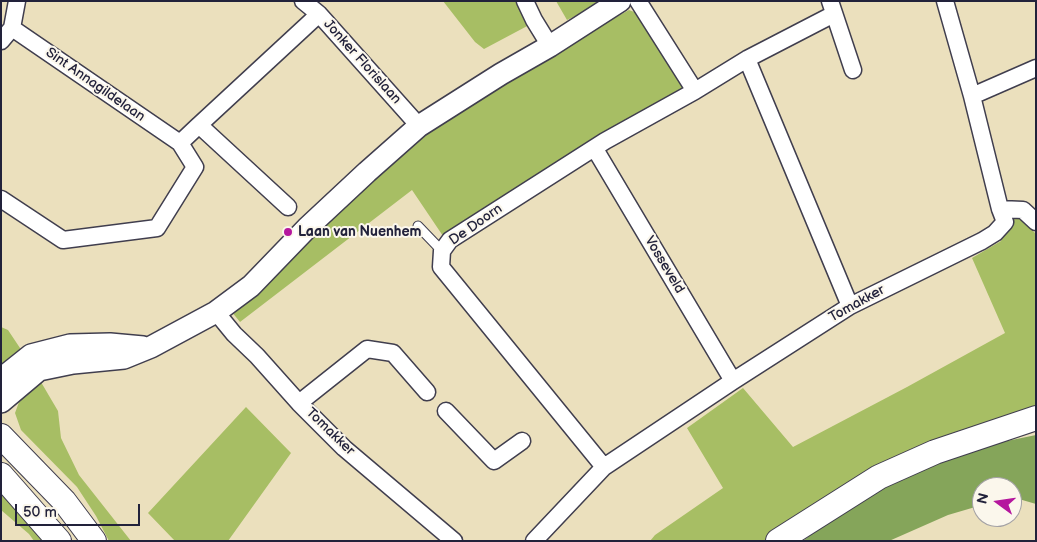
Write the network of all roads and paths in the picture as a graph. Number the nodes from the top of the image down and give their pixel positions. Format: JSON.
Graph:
{"nodes":[{"id":1,"x":17,"y":1,"type":"edge"},
{"id":2,"x":302,"y":1,"type":"edge"},
{"id":3,"x":525,"y":1,"type":"edge"},
{"id":4,"x":620,"y":1,"type":"edge"},
{"id":5,"x":638,"y":1,"type":"edge"},
{"id":6,"x":946,"y":1,"type":"edge"},
{"id":7,"x":832,"y":8,"type":"edge"},
{"id":8,"x":319,"y":14,"type":"junction"},
{"id":9,"x":12,"y":28,"type":"junction"},
{"id":10,"x":1,"y":41,"type":"edge"},
{"id":11,"x":550,"y":46,"type":"junction"},
{"id":12,"x":747,"y":59,"type":"junction"},
{"id":13,"x":1036,"y":68,"type":"edge"},
{"id":14,"x":853,"y":70,"type":"dead end"},
{"id":15,"x":695,"y":90,"type":"junction"},
{"id":16,"x":972,"y":96,"type":"junction"},
{"id":17,"x":199,"y":125,"type":"junction"},
{"id":18,"x":419,"y":126,"type":"junction"},
{"id":19,"x":180,"y":143,"type":"junction"},
{"id":20,"x":595,"y":149,"type":"junction"},
{"id":21,"x":1,"y":199,"type":"edge"},
{"id":22,"x":288,"y":207,"type":"dead end"},
{"id":23,"x":1000,"y":209,"type":"junction"},
{"id":24,"x":1036,"y":222,"type":"edge"},
{"id":25,"x":418,"y":226,"type":"dead end"},
{"id":26,"x":442,"y":251,"type":"junction"},
{"id":27,"x":850,"y":306,"type":"junction"},
{"id":28,"x":216,"y":312,"type":"junction"},
{"id":29,"x":150,"y":347,"type":"junction"},
{"id":30,"x":1,"y":379,"type":"edge"},
{"id":31,"x":733,"y":381,"type":"junction"},
{"id":32,"x":427,"y":392,"type":"dead end"},
{"id":33,"x":1,"y":402,"type":"edge"},
{"id":34,"x":300,"y":403,"type":"junction"},
{"id":35,"x":446,"y":411,"type":"dead end"},
{"id":36,"x":1036,"y":418,"type":"edge"},
{"id":37,"x":1036,"y":429,"type":"edge"},
{"id":38,"x":992,"y":432,"type":"junction"},
{"id":39,"x":1,"y":436,"type":"edge"},
{"id":40,"x":522,"y":441,"type":"dead end"},
{"id":41,"x":604,"y":467,"type":"junction"},
{"id":42,"x":1,"y":475,"type":"edge"},
{"id":43,"x":784,"y":539,"type":"edge"},
{"id":44,"x":535,"y":540,"type":"edge"},
{"id":45,"x":59,"y":541,"type":"edge"},
{"id":46,"x":94,"y":541,"type":"edge"},
{"id":47,"x":454,"y":541,"type":"edge"},
{"id":48,"x":519,"y":541,"type":"edge"}],
"edges":[{"from":1,"to":9,"type":"street"},
{"from":2,"to":8,"type":"street","name":"Jonker Florislaan"},
{"from":3,"to":11,"type":"street"},
{"from":4,"to":11,"type":"street"},
{"from":5,"to":15,"type":"street"},
{"from":6,"to":16,"type":"street","name":"Tomakker"},
{"from":7,"to":12,"type":"street","name":"De Doorn"},
{"from":7,"to":14,"type":"street","name":"De Doorn"},
{"from":8,"to":17,"type":"street"},
{"from":8,"to":18,"type":"street","name":"Jonker Florislaan"},
{"from":9,"to":10,"type":"street"},
{"from":9,"to":19,"type":"street","name":"Sint Annagildelaan"},
{"from":11,"to":18,"type":"street"},
{"from":12,"to":15,"type":"street","name":"De Doorn"},
{"from":12,"to":27,"type":"street"},
{"from":13,"to":16,"type":"street"},
{"from":15,"to":20,"type":"street","name":"De Doorn"},
{"from":16,"to":23,"type":"street","name":"Tomakker"},
{"from":17,"to":19,"type":"street"},
{"from":17,"to":22,"type":"street"},
{"from":18,"to":28,"type":"street"},
{"from":19,"to":21,"type":"street"},
{"from":20,"to":26,"type":"street","name":"De Doorn"},
{"from":20,"to":31,"type":"street","name":"Vosseveld"},
{"from":23,"to":24,"type":"street"},
{"from":23,"to":27,"type":"street","name":"Tomakker"},
{"from":25,"to":26,"type":"lane"},
{"from":26,"to":41,"type":"street","name":"De Doorn"},
{"from":27,"to":31,"type":"street","name":"Tomakker"},
{"from":28,"to":29,"type":"street"},
{"from":28,"to":34,"type":"street","name":"Tomakker"},
{"from":29,"to":30,"type":"street"},
{"from":29,"to":33,"type":"street"},
{"from":31,"to":41,"type":"street","name":"Tomakker"},
{"from":32,"to":34,"type":"street"},
{"from":34,"to":47,"type":"street","name":"Tomakker"},
{"from":35,"to":40,"type":"street"},
{"from":36,"to":38,"type":"main road"},
{"from":37,"to":38,"type":"main road"},
{"from":38,"to":43,"type":"main road"},
{"from":39,"to":46,"type":"main road"},
{"from":41,"to":44,"type":"street","name":"Tomakker"},
{"from":42,"to":45,"type":"main road"},
{"from":44,"to":48,"type":"street","name":"Tomakker"}]}
